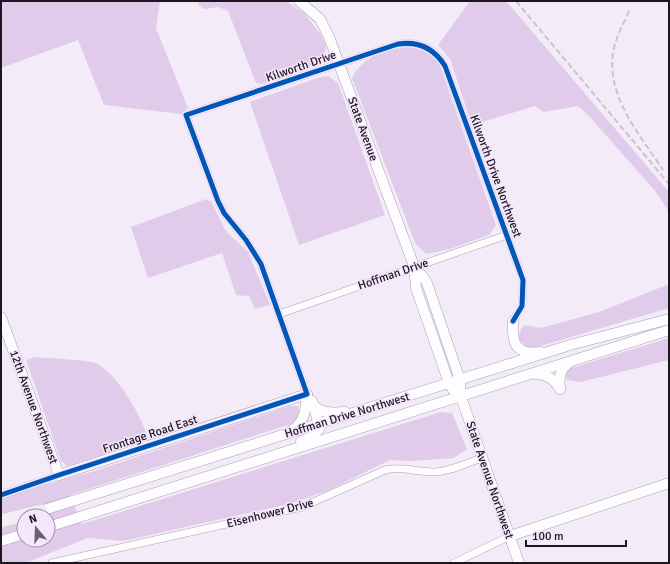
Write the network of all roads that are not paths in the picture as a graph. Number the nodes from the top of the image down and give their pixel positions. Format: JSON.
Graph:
{"nodes":[{"id":1,"x":299,"y":1,"type":"edge"},
{"id":2,"x":424,"y":46,"type":"joint"},
{"id":3,"x":339,"y":64,"type":"junction"},
{"id":4,"x":507,"y":235,"type":"junction"},
{"id":5,"x":414,"y":266,"type":"junction"},
{"id":6,"x":279,"y":314,"type":"junction"},
{"id":7,"x":1,"y":317,"type":"edge"},
{"id":8,"x":669,"y":318,"type":"edge"},
{"id":9,"x":513,"y":321,"type":"joint"},
{"id":10,"x":669,"y":330,"type":"edge"},
{"id":11,"x":570,"y":345,"type":"junction"},
{"id":12,"x":574,"y":360,"type":"junction"},
{"id":13,"x":531,"y":375,"type":"junction"},
{"id":14,"x":460,"y":380,"type":"junction"},
{"id":15,"x":449,"y":383,"type":"junction"},
{"id":16,"x":461,"y":397,"type":"junction"},
{"id":17,"x":309,"y":398,"type":"junction"},
{"id":18,"x":366,"y":409,"type":"junction"},
{"id":19,"x":320,"y":424,"type":"junction"},
{"id":20,"x":283,"y":435,"type":"junction"},
{"id":21,"x":482,"y":458,"type":"junction"},
{"id":22,"x":227,"y":470,"type":"junction"},
{"id":23,"x":59,"y":474,"type":"junction"},
{"id":24,"x":669,"y":484,"type":"edge"},
{"id":25,"x":1,"y":495,"type":"edge"},
{"id":26,"x":51,"y":508,"type":"edge"},
{"id":27,"x":16,"y":518,"type":"edge"},
{"id":28,"x":16,"y":519,"type":"edge"},
{"id":29,"x":1,"y":523,"type":"edge"},
{"id":30,"x":56,"y":524,"type":"edge"},
{"id":31,"x":16,"y":536,"type":"edge"},
{"id":32,"x":510,"y":536,"type":"junction"},
{"id":33,"x":1,"y":541,"type":"edge"},
{"id":34,"x":52,"y":563,"type":"edge"},
{"id":35,"x":454,"y":563,"type":"edge"},
{"id":36,"x":519,"y":563,"type":"edge"}],
"edges":[{"from":1,"to":3,"type":"main road","name":"State Avenue"},
{"from":2,"to":3,"type":"street","name":"Kilworth Drive"},
{"from":2,"to":4,"type":"street","name":"Kilworth Drive Northwest"},
{"from":3,"to":5,"type":"main road","name":"State Avenue"},
{"from":3,"to":6,"type":"street","name":"Kilworth Drive"},
{"from":4,"to":5,"type":"street","name":"Hoffman Drive"},
{"from":4,"to":9,"type":"street","name":"Kilworth Drive Northwest"},
{"from":5,"to":6,"type":"street","name":"Hoffman Drive"},
{"from":5,"to":14,"type":"main road","name":"State Avenue Northwest"},
{"from":5,"to":15,"type":"main road","name":"State Avenue Northwest"},
{"from":6,"to":17,"type":"street"},
{"from":7,"to":23,"type":"main road","name":"12th Avenue Northwest"},
{"from":8,"to":11,"type":"main road","name":"Hoffman Drive Northwest"},
{"from":9,"to":11,"type":"main road"},
{"from":10,"to":12,"type":"main road","name":"Hoffman Drive Northwest"},
{"from":11,"to":14,"type":"main road","name":"Hoffman Drive Northwest"},
{"from":12,"to":13,"type":"main road","name":"Hoffman Drive Northwest"},
{"from":12,"to":13,"type":"main road"},
{"from":13,"to":16,"type":"main road","name":"Hoffman Drive Northwest"},
{"from":14,"to":15,"type":"main road","name":"Hoffman Drive Northwest"},
{"from":14,"to":16,"type":"main road","name":"State Avenue Northwest"},
{"from":15,"to":16,"type":"main road","name":"State Avenue Northwest"},
{"from":15,"to":18,"type":"main road","name":"Hoffman Drive Northwest"},
{"from":16,"to":21,"type":"main road","name":"State Avenue Northwest"},
{"from":16,"to":22,"type":"main road","name":"Hoffman Drive Northwest"},
{"from":17,"to":18,"type":"main road"},
{"from":17,"to":19,"type":"main road"},
{"from":17,"to":20,"type":"main road"},
{"from":17,"to":23,"type":"main road","name":"Frontage Road East"},
{"from":18,"to":19,"type":"main road","name":"Hoffman Drive Northwest"},
{"from":19,"to":20,"type":"main road","name":"Hoffman Drive Northwest"},
{"from":19,"to":22,"type":"main road"},
{"from":20,"to":26,"type":"main road","name":"Hoffman Drive Northwest"},
{"from":21,"to":32,"type":"main road","name":"State Avenue Northwest"},
{"from":21,"to":34,"type":"street","name":"Eisenhower Drive"},
{"from":22,"to":30,"type":"main road","name":"Hoffman Drive Northwest"},
{"from":23,"to":25,"type":"street","name":"Frontage Road East"},
{"from":24,"to":32,"type":"main road"},
{"from":27,"to":29,"type":"highway"},
{"from":28,"to":29,"type":"main road","name":"Hoffman Drive Northwest"},
{"from":31,"to":33,"type":"main road"},
{"from":32,"to":35,"type":"street"},
{"from":32,"to":36,"type":"main road","name":"State Avenue Northwest"}]}
